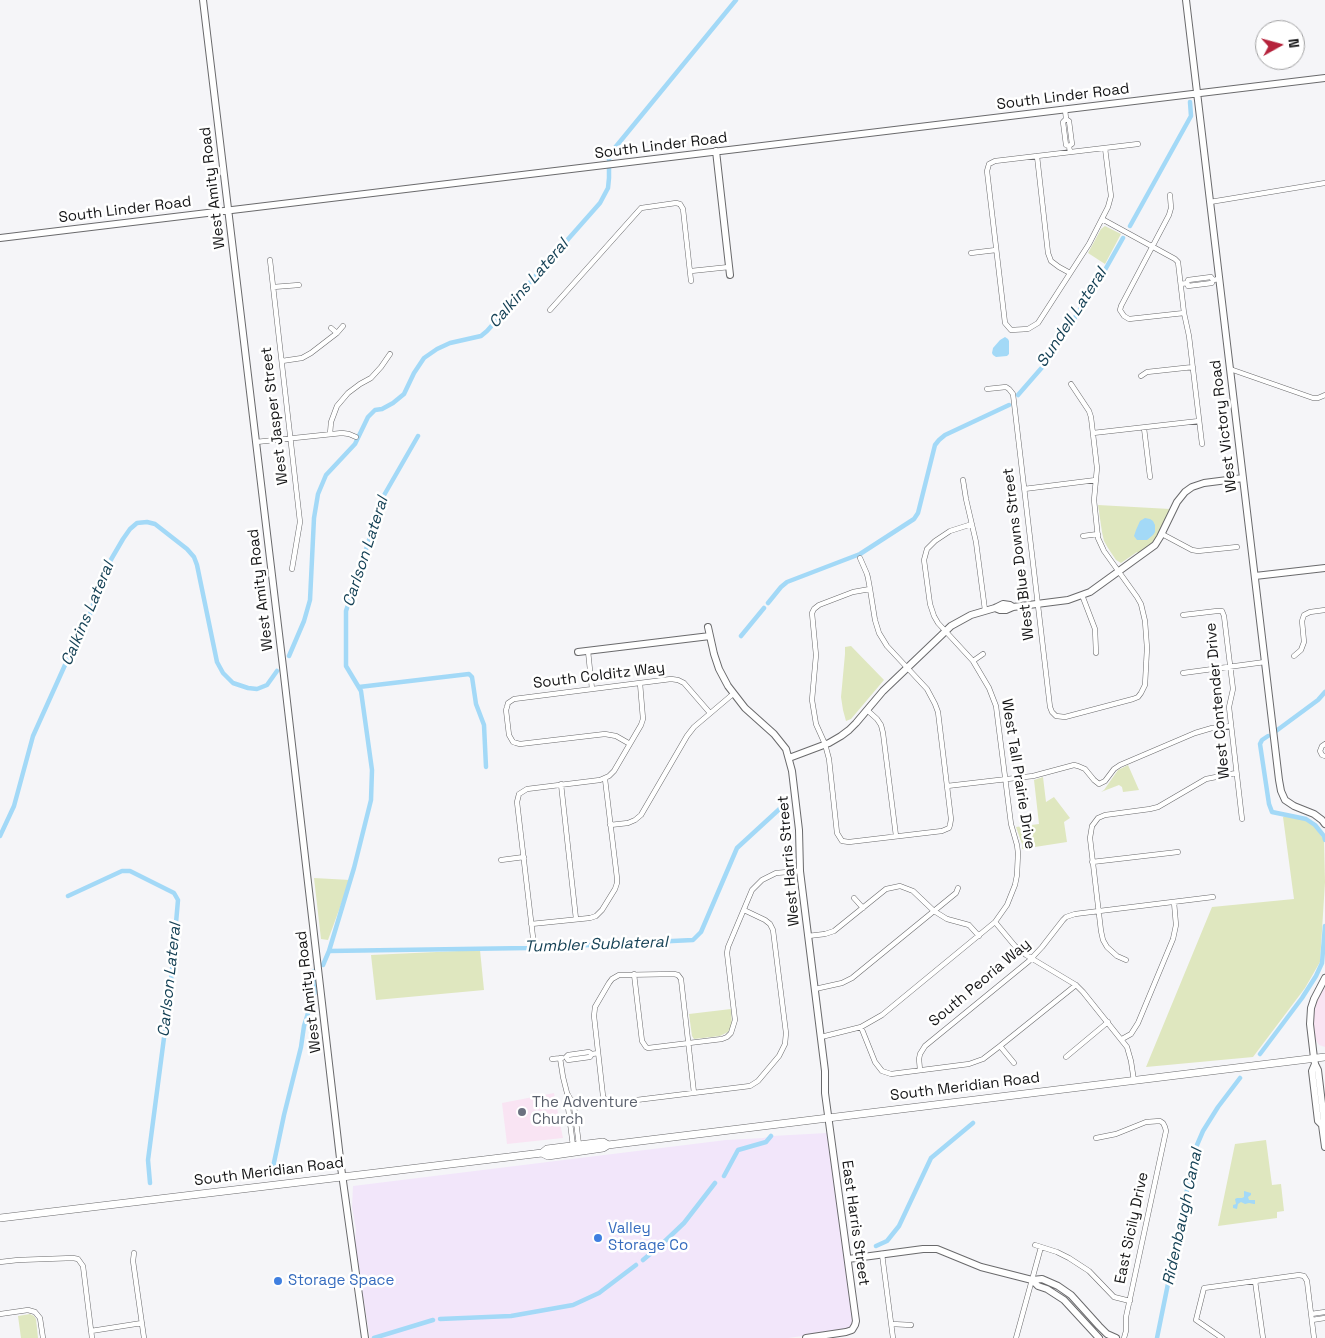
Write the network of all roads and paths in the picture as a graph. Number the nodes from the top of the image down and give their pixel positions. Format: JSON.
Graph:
{"nodes":[{"id":1,"x":203,"y":0,"type":"edge"},
{"id":2,"x":1186,"y":0,"type":"edge"},
{"id":3,"x":1325,"y":78,"type":"edge"},
{"id":4,"x":1197,"y":94,"type":"junction"},
{"id":5,"x":1065,"y":109,"type":"junction"},
{"id":6,"x":1138,"y":144,"type":"dead end"},
{"id":7,"x":1105,"y":148,"type":"junction"},
{"id":8,"x":716,"y":152,"type":"junction"},
{"id":9,"x":1070,"y":152,"type":"junction"},
{"id":10,"x":1037,"y":156,"type":"junction"},
{"id":11,"x":1325,"y":183,"type":"edge"},
{"id":12,"x":1170,"y":195,"type":"dead end"},
{"id":13,"x":1210,"y":202,"type":"junction"},
{"id":14,"x":228,"y":210,"type":"junction"},
{"id":15,"x":1102,"y":219,"type":"junction"},
{"id":16,"x":0,"y":238,"type":"edge"},
{"id":17,"x":1152,"y":246,"type":"junction"},
{"id":18,"x":996,"y":250,"type":"junction"},
{"id":19,"x":970,"y":253,"type":"dead end"},
{"id":20,"x":270,"y":260,"type":"dead end"},
{"id":21,"x":729,"y":267,"type":"junction"},
{"id":22,"x":691,"y":271,"type":"junction"},
{"id":23,"x":1070,"y":273,"type":"junction"},
{"id":24,"x":730,"y":275,"type":"dead end"},
{"id":25,"x":1216,"y":280,"type":"junction"},
{"id":26,"x":692,"y":281,"type":"dead end"},
{"id":27,"x":1181,"y":284,"type":"junction"},
{"id":28,"x":298,"y":285,"type":"dead end"},
{"id":29,"x":273,"y":287,"type":"junction"},
{"id":30,"x":550,"y":310,"type":"dead end"},
{"id":31,"x":1184,"y":313,"type":"junction"},
{"id":32,"x":343,"y":326,"type":"dead end"},
{"id":33,"x":331,"y":328,"type":"dead end"},
{"id":34,"x":337,"y":333,"type":"junction"},
{"id":35,"x":390,"y":354,"type":"dead end"},
{"id":36,"x":282,"y":361,"type":"junction"},
{"id":37,"x":1193,"y":367,"type":"junction"},
{"id":38,"x":1230,"y":369,"type":"junction"},
{"id":39,"x":1141,"y":376,"type":"dead end"},
{"id":40,"x":1070,"y":384,"type":"dead end"},
{"id":41,"x":987,"y":389,"type":"dead end"},
{"id":42,"x":1325,"y":395,"type":"edge"},
{"id":43,"x":1199,"y":420,"type":"junction"},
{"id":44,"x":1144,"y":428,"type":"junction"},
{"id":45,"x":330,"y":434,"type":"junction"},
{"id":46,"x":1093,"y":434,"type":"junction"},
{"id":47,"x":356,"y":437,"type":"dead end"},
{"id":48,"x":290,"y":438,"type":"junction"},
{"id":49,"x":256,"y":442,"type":"junction"},
{"id":50,"x":1202,"y":444,"type":"dead end"},
{"id":51,"x":1150,"y":477,"type":"dead end"},
{"id":52,"x":1243,"y":478,"type":"junction"},
{"id":53,"x":963,"y":480,"type":"dead end"},
{"id":54,"x":1096,"y":480,"type":"junction"},
{"id":55,"x":1024,"y":489,"type":"junction"},
{"id":56,"x":972,"y":524,"type":"junction"},
{"id":57,"x":1098,"y":534,"type":"junction"},
{"id":58,"x":1162,"y":534,"type":"junction"},
{"id":59,"x":1083,"y":536,"type":"dead end"},
{"id":60,"x":1237,"y":547,"type":"dead end"},
{"id":61,"x":860,"y":558,"type":"dead end"},
{"id":62,"x":1325,"y":568,"type":"edge"},
{"id":63,"x":292,"y":569,"type":"dead end"},
{"id":64,"x":1119,"y":572,"type":"junction"},
{"id":65,"x":1255,"y":576,"type":"junction"},
{"id":66,"x":870,"y":590,"type":"junction"},
{"id":67,"x":1082,"y":596,"type":"junction"},
{"id":68,"x":1038,"y":604,"type":"junction"},
{"id":69,"x":985,"y":610,"type":"junction"},
{"id":70,"x":1325,"y":610,"type":"edge"},
{"id":71,"x":1183,"y":616,"type":"dead end"},
{"id":72,"x":708,"y":627,"type":"dead end"},
{"id":73,"x":945,"y":630,"type":"junction"},
{"id":74,"x":710,"y":636,"type":"junction"},
{"id":75,"x":588,"y":651,"type":"junction"},
{"id":76,"x":578,"y":652,"type":"dead end"},
{"id":77,"x":1096,"y":653,"type":"dead end"},
{"id":78,"x":983,"y":654,"type":"dead end"},
{"id":79,"x":1294,"y":656,"type":"dead end"},
{"id":80,"x":973,"y":661,"type":"junction"},
{"id":81,"x":1265,"y":662,"type":"junction"},
{"id":82,"x":1230,"y":667,"type":"junction"},
{"id":83,"x":907,"y":668,"type":"junction"},
{"id":84,"x":1183,"y":672,"type":"dead end"},
{"id":85,"x":640,"y":683,"type":"junction"},
{"id":86,"x":592,"y":689,"type":"junction"},
{"id":87,"x":733,"y":694,"type":"junction"},
{"id":88,"x":867,"y":710,"type":"junction"},
{"id":89,"x":710,"y":713,"type":"junction"},
{"id":90,"x":1231,"y":726,"type":"junction"},
{"id":91,"x":630,"y":744,"type":"junction"},
{"id":92,"x":825,"y":744,"type":"junction"},
{"id":93,"x":1325,"y":744,"type":"edge"},
{"id":94,"x":1325,"y":756,"type":"edge"},
{"id":95,"x":789,"y":758,"type":"junction"},
{"id":96,"x":1236,"y":774,"type":"junction"},
{"id":97,"x":605,"y":778,"type":"junction"},
{"id":98,"x":1005,"y":779,"type":"junction"},
{"id":99,"x":561,"y":784,"type":"junction"},
{"id":100,"x":947,"y":786,"type":"junction"},
{"id":101,"x":1242,"y":819,"type":"dead end"},
{"id":102,"x":1325,"y":824,"type":"edge"},
{"id":103,"x":610,"y":825,"type":"junction"},
{"id":104,"x":896,"y":836,"type":"junction"},
{"id":105,"x":1178,"y":852,"type":"dead end"},
{"id":106,"x":524,"y":857,"type":"junction"},
{"id":107,"x":501,"y":860,"type":"dead end"},
{"id":108,"x":1092,"y":862,"type":"junction"},
{"id":109,"x":800,"y":871,"type":"junction"},
{"id":110,"x":958,"y":888,"type":"dead end"},
{"id":111,"x":1213,"y":897,"type":"dead end"},
{"id":112,"x":854,"y":898,"type":"dead end"},
{"id":113,"x":1174,"y":902,"type":"junction"},
{"id":114,"x":863,"y":908,"type":"junction"},
{"id":115,"x":744,"y":910,"type":"junction"},
{"id":116,"x":934,"y":911,"type":"junction"},
{"id":117,"x":1098,"y":911,"type":"junction"},
{"id":118,"x":576,"y":919,"type":"junction"},
{"id":119,"x":995,"y":922,"type":"junction"},
{"id":120,"x":531,"y":924,"type":"junction"},
{"id":121,"x":808,"y":936,"type":"junction"},
{"id":122,"x":979,"y":936,"type":"junction"},
{"id":123,"x":534,"y":946,"type":"dead end"},
{"id":124,"x":1031,"y":958,"type":"junction"},
{"id":125,"x":1126,"y":960,"type":"dead end"},
{"id":126,"x":634,"y":974,"type":"junction"},
{"id":127,"x":1325,"y":978,"type":"edge"},
{"id":128,"x":1076,"y":985,"type":"junction"},
{"id":129,"x":815,"y":990,"type":"junction"},
{"id":130,"x":1108,"y":1022,"type":"junction"},
{"id":131,"x":861,"y":1027,"type":"junction"},
{"id":132,"x":821,"y":1037,"type":"junction"},
{"id":133,"x":1122,"y":1039,"type":"junction"},
{"id":134,"x":688,"y":1043,"type":"junction"},
{"id":135,"x":1000,"y":1046,"type":"junction"},
{"id":136,"x":595,"y":1054,"type":"junction"},
{"id":137,"x":1066,"y":1057,"type":"dead end"},
{"id":138,"x":1325,"y":1057,"type":"edge"},
{"id":139,"x":560,"y":1058,"type":"junction"},
{"id":140,"x":552,"y":1059,"type":"dead end"},
{"id":141,"x":1314,"y":1061,"type":"junction"},
{"id":142,"x":1014,"y":1063,"type":"dead end"},
{"id":143,"x":920,"y":1070,"type":"junction"},
{"id":144,"x":1134,"y":1081,"type":"junction"},
{"id":145,"x":694,"y":1093,"type":"junction"},
{"id":146,"x":828,"y":1118,"type":"junction"},
{"id":147,"x":1096,"y":1138,"type":"dead end"},
{"id":148,"x":576,"y":1147,"type":"junction"},
{"id":149,"x":1325,"y":1147,"type":"edge"},
{"id":150,"x":342,"y":1177,"type":"junction"},
{"id":151,"x":0,"y":1218,"type":"edge"},
{"id":152,"x":1035,"y":1245,"type":"dead end"},
{"id":153,"x":1041,"y":1246,"type":"junction"},
{"id":154,"x":134,"y":1253,"type":"dead end"},
{"id":155,"x":882,"y":1254,"type":"junction"},
{"id":156,"x":848,"y":1259,"type":"junction"},
{"id":157,"x":0,"y":1262,"type":"edge"},
{"id":158,"x":1032,"y":1280,"type":"junction"},
{"id":159,"x":1255,"y":1281,"type":"junction"},
{"id":160,"x":1130,"y":1301,"type":"junction"},
{"id":161,"x":1325,"y":1312,"type":"edge"},
{"id":162,"x":0,"y":1314,"type":"edge"},
{"id":163,"x":1311,"y":1314,"type":"junction"},
{"id":164,"x":1325,"y":1318,"type":"edge"},
{"id":165,"x":1312,"y":1320,"type":"junction"},
{"id":166,"x":142,"y":1323,"type":"junction"},
{"id":167,"x":892,"y":1324,"type":"junction"},
{"id":168,"x":911,"y":1325,"type":"dead end"},
{"id":169,"x":91,"y":1330,"type":"junction"},
{"id":170,"x":43,"y":1338,"type":"edge"},
{"id":171,"x":92,"y":1338,"type":"edge"},
{"id":172,"x":144,"y":1338,"type":"edge"},
{"id":173,"x":365,"y":1338,"type":"edge"},
{"id":174,"x":806,"y":1338,"type":"edge"},
{"id":175,"x":893,"y":1338,"type":"edge"},
{"id":176,"x":1016,"y":1338,"type":"edge"},
{"id":177,"x":1099,"y":1338,"type":"edge"},
{"id":178,"x":1116,"y":1338,"type":"edge"},
{"id":179,"x":1124,"y":1338,"type":"edge"},
{"id":180,"x":1222,"y":1338,"type":"edge"},
{"id":181,"x":1263,"y":1338,"type":"edge"},
{"id":182,"x":1314,"y":1338,"type":"edge"}],
"edges":[{"from":1,"to":14,"type":"street","name":"West Amity Road"},
{"from":2,"to":4,"type":"street","name":"West Victory Road"},
{"from":3,"to":4,"type":"street","name":"South Linder Road"},
{"from":4,"to":5,"type":"street","name":"South Linder Road"},
{"from":4,"to":13,"type":"street","name":"West Victory Road"},
{"from":5,"to":8,"type":"street","name":"South Linder Road"},
{"from":5,"to":9,"type":"street"},
{"from":6,"to":7,"type":"street"},
{"from":7,"to":9,"type":"street"},
{"from":7,"to":15,"type":"street"},
{"from":8,"to":14,"type":"street","name":"South Linder Road"},
{"from":8,"to":21,"type":"street"},
{"from":9,"to":10,"type":"street"},
{"from":10,"to":18,"type":"street"},
{"from":10,"to":23,"type":"street"},
{"from":11,"to":13,"type":"street"},
{"from":12,"to":17,"type":"street"},
{"from":13,"to":25,"type":"street","name":"West Victory Road"},
{"from":14,"to":16,"type":"street","name":"South Linder Road"},
{"from":14,"to":49,"type":"street","name":"West Amity Road"},
{"from":15,"to":17,"type":"street"},
{"from":15,"to":23,"type":"street"},
{"from":17,"to":27,"type":"street"},
{"from":17,"to":31,"type":"street"},
{"from":18,"to":19,"type":"street"},
{"from":18,"to":23,"type":"street"},
{"from":20,"to":29,"type":"street","name":"West Jasper Street"},
{"from":21,"to":22,"type":"street"},
{"from":21,"to":24,"type":"street"},
{"from":22,"to":26,"type":"street"},
{"from":22,"to":30,"type":"street"},
{"from":25,"to":27,"type":"street"},
{"from":25,"to":38,"type":"street","name":"West Victory Road"},
{"from":27,"to":31,"type":"street"},
{"from":28,"to":29,"type":"street"},
{"from":29,"to":36,"type":"street","name":"West Jasper Street"},
{"from":31,"to":37,"type":"street"},
{"from":32,"to":34,"type":"street"},
{"from":33,"to":34,"type":"street"},
{"from":34,"to":36,"type":"street"},
{"from":35,"to":45,"type":"street"},
{"from":36,"to":48,"type":"street","name":"West Jasper Street"},
{"from":37,"to":39,"type":"street"},
{"from":37,"to":43,"type":"street"},
{"from":38,"to":42,"type":"street"},
{"from":38,"to":52,"type":"street","name":"West Victory Road"},
{"from":40,"to":46,"type":"street"},
{"from":41,"to":55,"type":"street","name":"West Blue Downs Street"},
{"from":43,"to":44,"type":"street"},
{"from":43,"to":50,"type":"street"},
{"from":44,"to":46,"type":"street"},
{"from":44,"to":51,"type":"street"},
{"from":45,"to":47,"type":"street"},
{"from":45,"to":48,"type":"street"},
{"from":46,"to":54,"type":"street"},
{"from":48,"to":49,"type":"street"},
{"from":48,"to":63,"type":"street","name":"West Jasper Street"},
{"from":49,"to":150,"type":"street","name":"West Amity Road"},
{"from":52,"to":58,"type":"street"},
{"from":52,"to":65,"type":"street","name":"West Victory Road"},
{"from":53,"to":56,"type":"street"},
{"from":54,"to":55,"type":"street"},
{"from":54,"to":57,"type":"street"},
{"from":55,"to":68,"type":"street","name":"West Blue Downs Street"},
{"from":56,"to":69,"type":"street"},
{"from":56,"to":73,"type":"street","name":"West Tall Prairie Drive"},
{"from":57,"to":59,"type":"street"},
{"from":57,"to":64,"type":"street"},
{"from":58,"to":60,"type":"street"},
{"from":58,"to":64,"type":"street"},
{"from":61,"to":66,"type":"street"},
{"from":62,"to":65,"type":"street"},
{"from":64,"to":67,"type":"street"},
{"from":64,"to":68,"type":"street","name":"West Blue Downs Street"},
{"from":65,"to":81,"type":"street","name":"West Victory Road"},
{"from":66,"to":83,"type":"street"},
{"from":66,"to":92,"type":"street"},
{"from":67,"to":68,"type":"street"},
{"from":67,"to":77,"type":"street"},
{"from":68,"to":69,"type":"street"},
{"from":69,"to":73,"type":"street"},
{"from":70,"to":79,"type":"street"},
{"from":71,"to":82,"type":"street","name":"West Contender Drive"},
{"from":72,"to":74,"type":"street","name":"West Harris Street"},
{"from":73,"to":80,"type":"street","name":"West Tall Prairie Drive"},
{"from":73,"to":83,"type":"street"},
{"from":74,"to":75,"type":"street"},
{"from":74,"to":87,"type":"street","name":"West Harris Street"},
{"from":75,"to":76,"type":"street"},
{"from":75,"to":86,"type":"street"},
{"from":78,"to":80,"type":"street"},
{"from":80,"to":98,"type":"street","name":"West Tall Prairie Drive"},
{"from":81,"to":82,"type":"street"},
{"from":81,"to":102,"type":"street","name":"West Victory Road"},
{"from":82,"to":84,"type":"street"},
{"from":82,"to":90,"type":"street","name":"West Contender Drive"},
{"from":83,"to":88,"type":"street"},
{"from":83,"to":100,"type":"street"},
{"from":85,"to":86,"type":"street","name":"South Colditz Way"},
{"from":85,"to":89,"type":"street","name":"South Colditz Way"},
{"from":85,"to":91,"type":"street"},
{"from":86,"to":91,"type":"street","name":"South Colditz Way"},
{"from":87,"to":89,"type":"street"},
{"from":87,"to":95,"type":"street","name":"West Harris Street"},
{"from":88,"to":92,"type":"street"},
{"from":88,"to":104,"type":"street"},
{"from":89,"to":103,"type":"street"},
{"from":90,"to":96,"type":"street","name":"West Contender Drive"},
{"from":90,"to":98,"type":"street"},
{"from":91,"to":97,"type":"street"},
{"from":92,"to":95,"type":"street"},
{"from":92,"to":104,"type":"street"},
{"from":93,"to":94,"type":"street"},
{"from":95,"to":109,"type":"street","name":"West Harris Street"},
{"from":96,"to":101,"type":"street","name":"West Contender Drive"},
{"from":96,"to":108,"type":"street"},
{"from":97,"to":99,"type":"street"},
{"from":97,"to":103,"type":"street"},
{"from":98,"to":100,"type":"street"},
{"from":98,"to":119,"type":"street","name":"West Tall Prairie Drive"},
{"from":99,"to":106,"type":"street"},
{"from":99,"to":118,"type":"street"},
{"from":100,"to":104,"type":"street"},
{"from":103,"to":118,"type":"street"},
{"from":105,"to":108,"type":"street"},
{"from":106,"to":107,"type":"street"},
{"from":106,"to":120,"type":"street"},
{"from":108,"to":117,"type":"street"},
{"from":109,"to":115,"type":"street"},
{"from":109,"to":121,"type":"street","name":"West Harris Street"},
{"from":110,"to":116,"type":"street"},
{"from":111,"to":113,"type":"street","name":"South Peoria Way"},
{"from":112,"to":114,"type":"street"},
{"from":113,"to":117,"type":"street","name":"South Peoria Way"},
{"from":113,"to":133,"type":"street"},
{"from":114,"to":116,"type":"street"},
{"from":114,"to":121,"type":"street"},
{"from":115,"to":134,"type":"street"},
{"from":115,"to":145,"type":"street"},
{"from":116,"to":122,"type":"street"},
{"from":116,"to":129,"type":"street"},
{"from":117,"to":124,"type":"street","name":"South Peoria Way"},
{"from":117,"to":125,"type":"street"},
{"from":118,"to":120,"type":"street"},
{"from":119,"to":122,"type":"street","name":"West Tall Prairie Drive"},
{"from":119,"to":124,"type":"street"},
{"from":120,"to":123,"type":"street"},
{"from":121,"to":129,"type":"street","name":"West Harris Street"},
{"from":122,"to":131,"type":"street","name":"West Tall Prairie Drive"},
{"from":124,"to":128,"type":"street"},
{"from":124,"to":143,"type":"street","name":"South Peoria Way"},
{"from":126,"to":134,"type":"street"},
{"from":126,"to":134,"type":"street"},
{"from":126,"to":136,"type":"street"},
{"from":127,"to":141,"type":"street"},
{"from":128,"to":130,"type":"street"},
{"from":128,"to":135,"type":"street"},
{"from":129,"to":132,"type":"street","name":"West Harris Street"},
{"from":130,"to":133,"type":"street"},
{"from":130,"to":137,"type":"street"},
{"from":131,"to":132,"type":"street","name":"West Tall Prairie Drive"},
{"from":131,"to":143,"type":"street"},
{"from":132,"to":146,"type":"street","name":"West Harris Street"},
{"from":133,"to":144,"type":"street"},
{"from":134,"to":145,"type":"street"},
{"from":135,"to":142,"type":"street"},
{"from":135,"to":143,"type":"street"},
{"from":136,"to":139,"type":"street"},
{"from":136,"to":145,"type":"street"},
{"from":138,"to":141,"type":"main road","name":"South Meridian Road"},
{"from":139,"to":140,"type":"street"},
{"from":139,"to":148,"type":"street"},
{"from":141,"to":144,"type":"main road","name":"South Meridian Road"},
{"from":141,"to":149,"type":"street"},
{"from":144,"to":146,"type":"main road","name":"South Meridian Road"},
{"from":146,"to":148,"type":"main road","name":"South Meridian Road"},
{"from":146,"to":156,"type":"street","name":"East Harris Street"},
{"from":147,"to":160,"type":"street","name":"East Sicily Drive"},
{"from":148,"to":150,"type":"main road","name":"South Meridian Road"},
{"from":150,"to":151,"type":"main road","name":"South Meridian Road"},
{"from":150,"to":173,"type":"street","name":"West Amity Road"},
{"from":152,"to":153,"type":"street"},
{"from":153,"to":158,"type":"street"},
{"from":153,"to":160,"type":"street"},
{"from":154,"to":166,"type":"street"},
{"from":155,"to":156,"type":"street"},
{"from":155,"to":158,"type":"street"},
{"from":155,"to":167,"type":"street"},
{"from":156,"to":174,"type":"street","name":"East Harris Street"},
{"from":157,"to":169,"type":"street"},
{"from":158,"to":176,"type":"street"},
{"from":158,"to":177,"type":"street"},
{"from":158,"to":178,"type":"street"},
{"from":159,"to":163,"type":"street"},
{"from":159,"to":180,"type":"street"},
{"from":159,"to":181,"type":"street"},
{"from":160,"to":179,"type":"street","name":"East Sicily Drive"},
{"from":161,"to":163,"type":"street"},
{"from":162,"to":170,"type":"street"},
{"from":163,"to":165,"type":"street"},
{"from":164,"to":165,"type":"street"},
{"from":165,"to":182,"type":"street"},
{"from":166,"to":169,"type":"street"},
{"from":166,"to":172,"type":"street"},
{"from":167,"to":168,"type":"street"},
{"from":167,"to":175,"type":"street"},
{"from":169,"to":171,"type":"street"}]}
